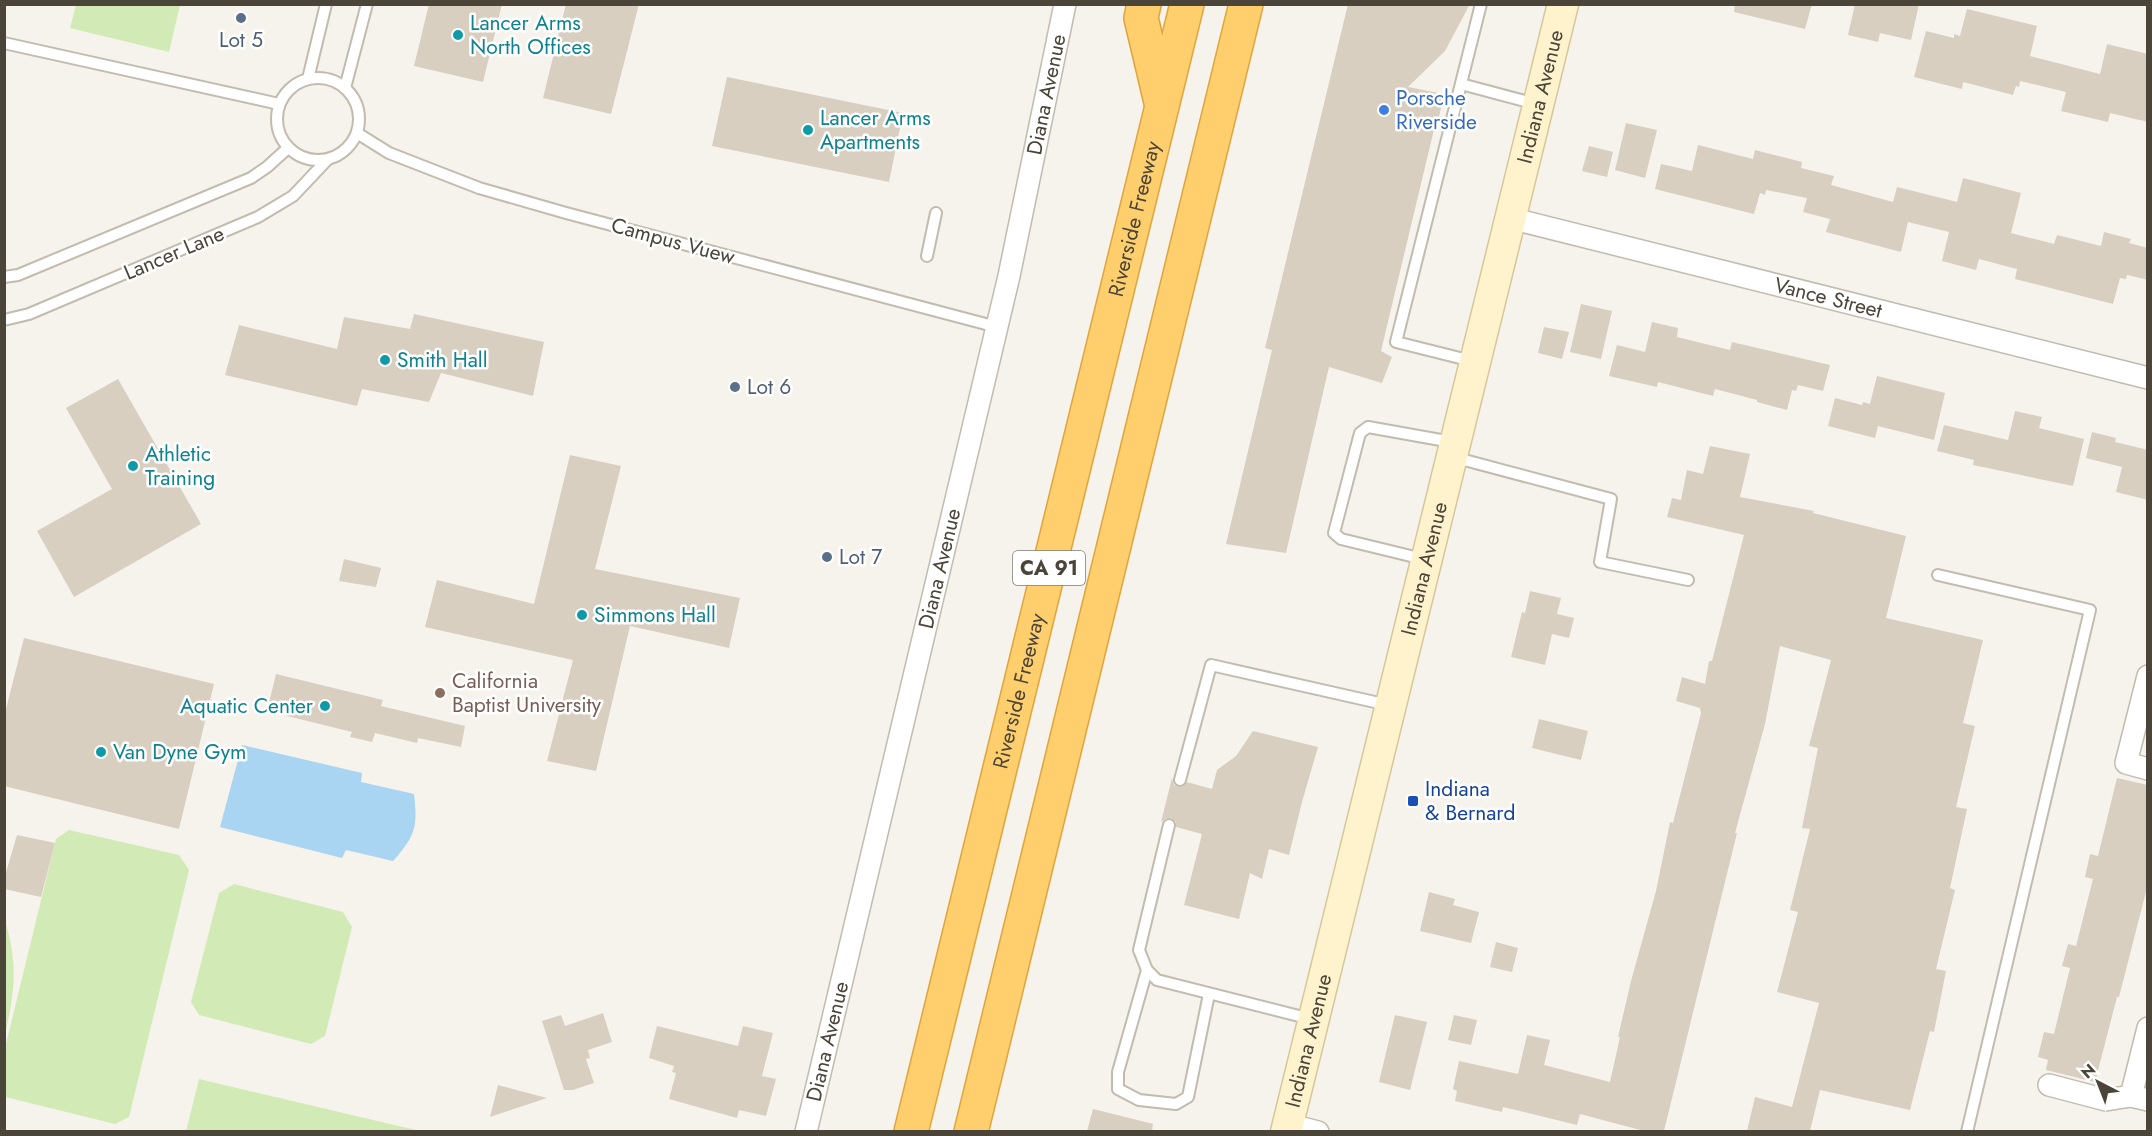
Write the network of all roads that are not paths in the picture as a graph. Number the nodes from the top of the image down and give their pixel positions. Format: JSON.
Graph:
{"nodes":[{"id":1,"x":326,"y":4,"type":"edge"},
{"id":2,"x":367,"y":4,"type":"edge"},
{"id":3,"x":1065,"y":4,"type":"edge"},
{"id":4,"x":1144,"y":4,"type":"edge"},
{"id":5,"x":1187,"y":4,"type":"edge"},
{"id":6,"x":1246,"y":4,"type":"edge"},
{"id":7,"x":1481,"y":4,"type":"edge"},
{"id":8,"x":1563,"y":4,"type":"edge"},
{"id":9,"x":4,"y":43,"type":"edge"},
{"id":10,"x":308,"y":79,"type":"junction"},
{"id":11,"x":1461,"y":84,"type":"junction"},
{"id":12,"x":345,"y":88,"type":"junction"},
{"id":13,"x":279,"y":104,"type":"junction"},
{"id":14,"x":1538,"y":104,"type":"junction"},
{"id":15,"x":1162,"y":106,"type":"junction"},
{"id":16,"x":357,"y":133,"type":"junction"},
{"id":17,"x":288,"y":148,"type":"junction"},
{"id":18,"x":327,"y":160,"type":"junction"},
{"id":19,"x":936,"y":213,"type":"dead end"},
{"id":20,"x":1510,"y":218,"type":"junction"},
{"id":21,"x":927,"y":256,"type":"dead end"},
{"id":22,"x":4,"y":278,"type":"edge"},
{"id":23,"x":4,"y":320,"type":"edge"},
{"id":24,"x":997,"y":327,"type":"junction"},
{"id":25,"x":1475,"y":362,"type":"junction"},
{"id":26,"x":2148,"y":378,"type":"edge"},
{"id":27,"x":1454,"y":450,"type":"junction"},
{"id":28,"x":1427,"y":560,"type":"junction"},
{"id":29,"x":1938,"y":575,"type":"dead end"},
{"id":30,"x":1688,"y":580,"type":"dead end"},
{"id":31,"x":2148,"y":676,"type":"edge"},
{"id":32,"x":1391,"y":705,"type":"junction"},
{"id":33,"x":2148,"y":770,"type":"edge"},
{"id":34,"x":1180,"y":780,"type":"dead end"},
{"id":35,"x":1169,"y":825,"type":"dead end"},
{"id":36,"x":1147,"y":970,"type":"junction"},
{"id":37,"x":1209,"y":994,"type":"junction"},
{"id":38,"x":1313,"y":1020,"type":"junction"},
{"id":39,"x":2148,"y":1028,"type":"edge"},
{"id":40,"x":2049,"y":1085,"type":"dead end"},
{"id":41,"x":2139,"y":1098,"type":"edge"},
{"id":42,"x":1287,"y":1128,"type":"edge"},
{"id":43,"x":806,"y":1131,"type":"edge"},
{"id":44,"x":910,"y":1131,"type":"edge"},
{"id":45,"x":971,"y":1131,"type":"edge"},
{"id":46,"x":1318,"y":1131,"type":"edge"},
{"id":47,"x":1967,"y":1131,"type":"edge"}],
"edges":[{"from":1,"to":10,"type":"lane"},
{"from":2,"to":12,"type":"lane"},
{"from":3,"to":24,"type":"street","name":"Diana Avenue"},
{"from":4,"to":15,"type":"highway"},
{"from":5,"to":15,"type":"highway","name":"Riverside Freeway","number":"CA 91"},
{"from":6,"to":45,"type":"highway","number":"CA 91"},
{"from":7,"to":11,"type":"lane"},
{"from":8,"to":14,"type":"street","name":"Indiana Avenue"},
{"from":9,"to":13,"type":"lane"},
{"from":10,"to":12,"type":"lane"},
{"from":10,"to":13,"type":"lane"},
{"from":11,"to":14,"type":"lane"},
{"from":11,"to":25,"type":"lane"},
{"from":12,"to":16,"type":"lane"},
{"from":13,"to":17,"type":"lane"},
{"from":14,"to":20,"type":"street","name":"Indiana Avenue"},
{"from":15,"to":44,"type":"highway","name":"Riverside Freeway","number":"CA 91"},
{"from":16,"to":18,"type":"lane"},
{"from":16,"to":24,"type":"lane","name":"Campus Vuew"},
{"from":17,"to":18,"type":"lane"},
{"from":17,"to":22,"type":"lane","name":"Lancer Lane"},
{"from":18,"to":23,"type":"lane","name":"Lancer Lane"},
{"from":19,"to":21,"type":"lane"},
{"from":20,"to":25,"type":"street","name":"Indiana Avenue"},
{"from":20,"to":26,"type":"street","name":"Vance Street"},
{"from":24,"to":43,"type":"street","name":"Diana Avenue"},
{"from":25,"to":27,"type":"street","name":"Indiana Avenue"},
{"from":27,"to":28,"type":"street","name":"Indiana Avenue"},
{"from":27,"to":28,"type":"lane"},
{"from":27,"to":30,"type":"lane"},
{"from":28,"to":32,"type":"street","name":"Indiana Avenue"},
{"from":29,"to":47,"type":"lane"},
{"from":31,"to":33,"type":"street"},
{"from":32,"to":34,"type":"lane"},
{"from":32,"to":38,"type":"street","name":"Indiana Avenue"},
{"from":35,"to":36,"type":"lane"},
{"from":36,"to":37,"type":"lane"},
{"from":36,"to":37,"type":"lane"},
{"from":37,"to":38,"type":"lane"},
{"from":38,"to":42,"type":"street","name":"Indiana Avenue"},
{"from":39,"to":41,"type":"street"},
{"from":40,"to":41,"type":"street"},
{"from":42,"to":46,"type":"street"}]}
